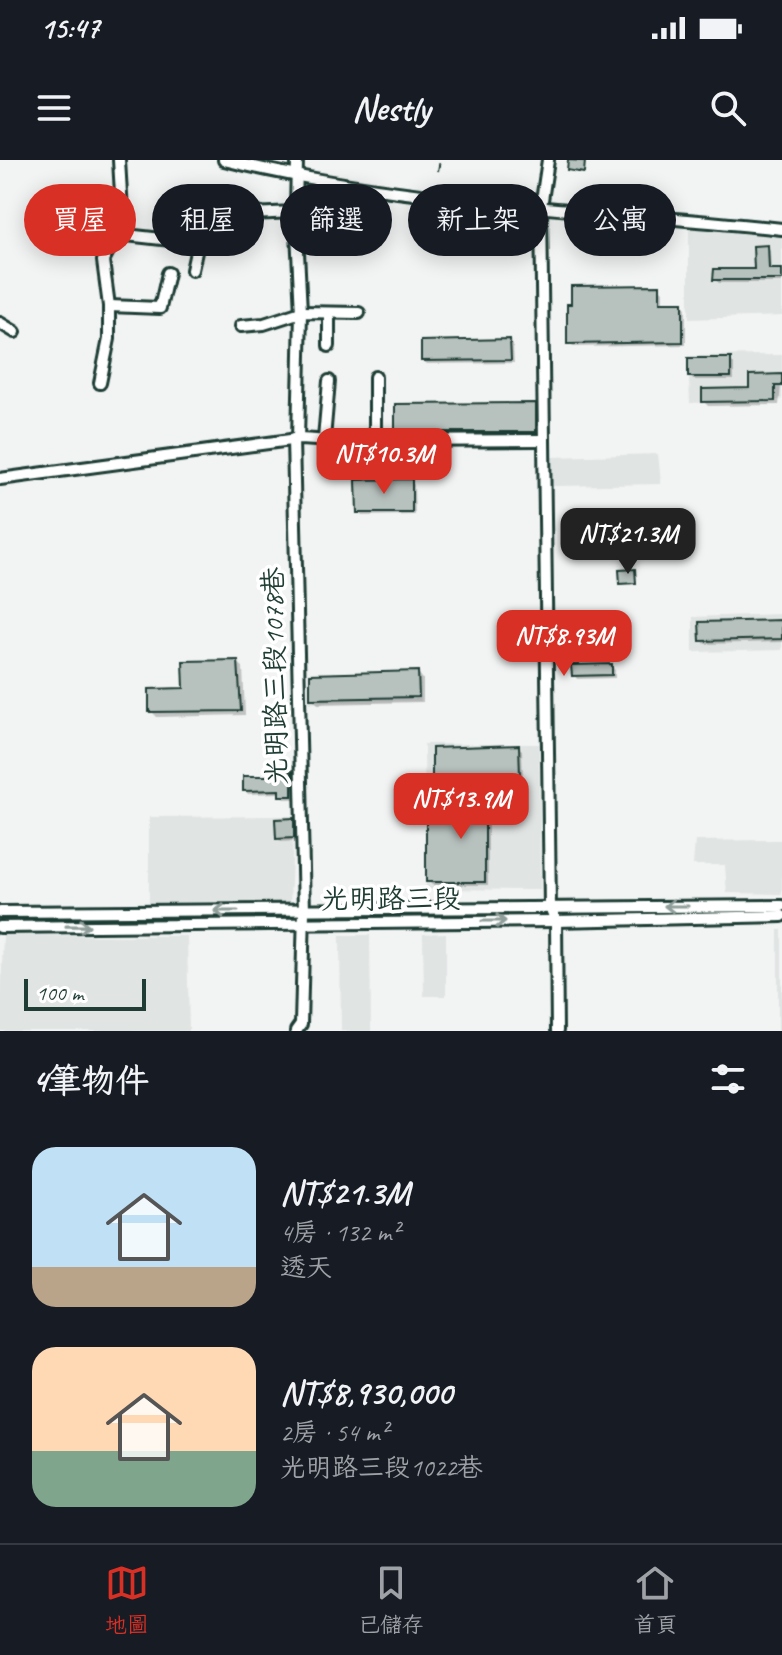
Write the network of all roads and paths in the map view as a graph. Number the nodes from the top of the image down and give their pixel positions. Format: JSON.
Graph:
{"nodes":[{"id":1,"x":119,"y":160,"type":"edge"},
{"id":2,"x":224,"y":160,"type":"edge"},
{"id":3,"x":297,"y":160,"type":"edge"},
{"id":4,"x":440,"y":160,"type":"edge"},
{"id":5,"x":548,"y":160,"type":"edge"},
{"id":6,"x":438,"y":171,"type":"dead end"},
{"id":7,"x":296,"y":178,"type":"junction"},
{"id":8,"x":120,"y":184,"type":"edge"},
{"id":9,"x":296,"y":184,"type":"edge"},
{"id":10,"x":544,"y":184,"type":"edge"},
{"id":11,"x":408,"y":194,"type":"edge"},
{"id":12,"x":548,"y":208,"type":"edge"},
{"id":13,"x":782,"y":229,"type":"edge"},
{"id":14,"x":136,"y":236,"type":"edge"},
{"id":15,"x":106,"y":256,"type":"edge"},
{"id":16,"x":298,"y":256,"type":"edge"},
{"id":17,"x":542,"y":256,"type":"edge"},
{"id":18,"x":192,"y":270,"type":"dead end"},
{"id":19,"x":168,"y":273,"type":"dead end"},
{"id":20,"x":109,"y":306,"type":"junction"},
{"id":21,"x":301,"y":312,"type":"junction"},
{"id":22,"x":329,"y":313,"type":"junction"},
{"id":23,"x":359,"y":313,"type":"dead end"},
{"id":24,"x":0,"y":323,"type":"edge"},
{"id":25,"x":241,"y":326,"type":"dead end"},
{"id":26,"x":15,"y":332,"type":"dead end"},
{"id":27,"x":329,"y":346,"type":"dead end"},
{"id":28,"x":375,"y":377,"type":"dead end"},
{"id":29,"x":329,"y":381,"type":"dead end"},
{"id":30,"x":100,"y":383,"type":"dead end"},
{"id":31,"x":295,"y":439,"type":"junction"},
{"id":32,"x":324,"y":439,"type":"junction"},
{"id":33,"x":544,"y":440,"type":"junction"},
{"id":34,"x":375,"y":441,"type":"junction"},
{"id":35,"x":0,"y":479,"type":"edge"},
{"id":36,"x":782,"y":906,"type":"edge"},
{"id":37,"x":550,"y":907,"type":"junction"},
{"id":38,"x":0,"y":912,"type":"edge"},
{"id":39,"x":304,"y":916,"type":"junction"},
{"id":40,"x":782,"y":916,"type":"edge"},
{"id":41,"x":556,"y":921,"type":"junction"},
{"id":42,"x":0,"y":927,"type":"edge"},
{"id":43,"x":296,"y":1031,"type":"edge"},
{"id":44,"x":557,"y":1031,"type":"edge"}],
"edges":[{"from":1,"to":8,"type":"street"},
{"from":2,"to":7,"type":"street"},
{"from":3,"to":7,"type":"street","name":"光明路三段1078巷"},
{"from":4,"to":6,"type":"path"},
{"from":5,"to":10,"type":"street"},
{"from":7,"to":9,"type":"street","name":"光明路三段1078巷"},
{"from":7,"to":11,"type":"street"},
{"from":12,"to":13,"type":"street"},
{"from":14,"to":18,"type":"street"},
{"from":15,"to":20,"type":"street"},
{"from":16,"to":21,"type":"street","name":"光明路三段1078巷"},
{"from":17,"to":33,"type":"street"},
{"from":19,"to":20,"type":"street"},
{"from":20,"to":30,"type":"street"},
{"from":21,"to":22,"type":"street"},
{"from":21,"to":25,"type":"street"},
{"from":21,"to":31,"type":"street","name":"光明路三段1078巷"},
{"from":22,"to":23,"type":"street"},
{"from":22,"to":27,"type":"street"},
{"from":24,"to":26,"type":"street"},
{"from":28,"to":34,"type":"street"},
{"from":29,"to":32,"type":"street"},
{"from":31,"to":32,"type":"street"},
{"from":31,"to":35,"type":"street"},
{"from":31,"to":39,"type":"street","name":"光明路三段1078巷"},
{"from":32,"to":34,"type":"street"},
{"from":33,"to":34,"type":"street"},
{"from":33,"to":37,"type":"street"},
{"from":36,"to":37,"type":"street","name":"光明路三段","one_way":true},
{"from":37,"to":39,"type":"street","name":"光明路三段"},
{"from":37,"to":41,"type":"street"},
{"from":39,"to":38,"type":"street","name":"光明路三段","one_way":true},
{"from":39,"to":41,"type":"street","name":"光明路三段","one_way":true},
{"from":42,"to":39,"type":"street","name":"光明路三段","one_way":true},
{"from":39,"to":43,"type":"street","name":"光明路三段1078巷"},
{"from":40,"to":41,"type":"street","name":"光明路三段"},
{"from":41,"to":44,"type":"street"}]}
